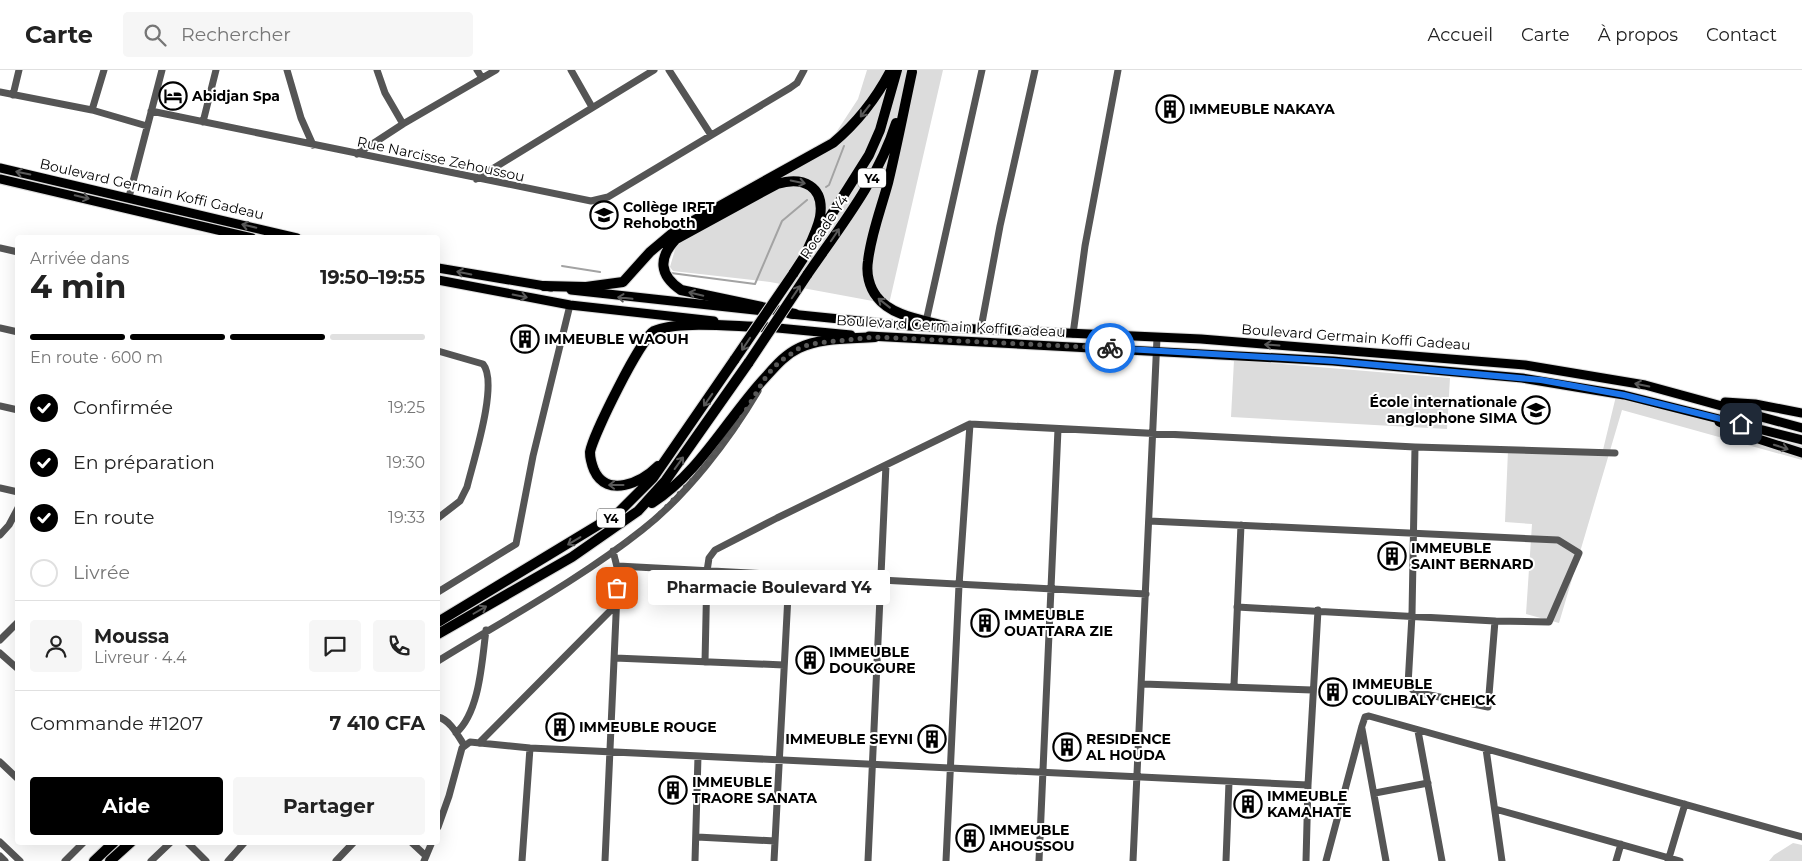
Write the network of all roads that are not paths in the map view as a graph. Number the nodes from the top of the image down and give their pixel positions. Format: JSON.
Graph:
{"nodes":[{"id":1,"x":19,"y":70,"type":"edge"},
{"id":2,"x":104,"y":70,"type":"edge"},
{"id":3,"x":162,"y":70,"type":"edge"},
{"id":4,"x":216,"y":70,"type":"edge"},
{"id":5,"x":287,"y":70,"type":"edge"},
{"id":6,"x":377,"y":70,"type":"edge"},
{"id":7,"x":477,"y":70,"type":"edge"},
{"id":8,"x":496,"y":70,"type":"edge"},
{"id":9,"x":571,"y":70,"type":"edge"},
{"id":10,"x":654,"y":70,"type":"edge"},
{"id":11,"x":669,"y":70,"type":"edge"},
{"id":12,"x":804,"y":70,"type":"edge"},
{"id":13,"x":891,"y":70,"type":"edge"},
{"id":14,"x":896,"y":70,"type":"edge"},
{"id":15,"x":982,"y":70,"type":"edge"},
{"id":16,"x":1035,"y":70,"type":"edge"},
{"id":17,"x":1118,"y":70,"type":"edge"},
{"id":18,"x":912,"y":71,"type":"edge"},
{"id":19,"x":482,"y":78,"type":"junction"},
{"id":20,"x":0,"y":92,"type":"edge"},
{"id":21,"x":13,"y":95,"type":"junction"},
{"id":22,"x":592,"y":107,"type":"junction"},
{"id":23,"x":92,"y":110,"type":"junction"},
{"id":24,"x":151,"y":111,"type":"junction"},
{"id":25,"x":203,"y":122,"type":"junction"},
{"id":26,"x":403,"y":124,"type":"junction"},
{"id":27,"x":147,"y":126,"type":"junction"},
{"id":28,"x":711,"y":135,"type":"junction"},
{"id":29,"x":313,"y":145,"type":"junction"},
{"id":30,"x":356,"y":154,"type":"junction"},
{"id":31,"x":0,"y":168,"type":"edge"},
{"id":32,"x":0,"y":179,"type":"edge"},
{"id":33,"x":476,"y":179,"type":"junction"},
{"id":34,"x":129,"y":197,"type":"junction"},
{"id":35,"x":239,"y":235,"type":"edge"},
{"id":36,"x":285,"y":235,"type":"edge"},
{"id":37,"x":0,"y":248,"type":"edge"},
{"id":38,"x":15,"y":251,"type":"edge"},
{"id":39,"x":804,"y":257,"type":"junction"},
{"id":40,"x":440,"y":268,"type":"edge"},
{"id":41,"x":440,"y":280,"type":"edge"},
{"id":42,"x":544,"y":286,"type":"junction"},
{"id":43,"x":570,"y":305,"type":"junction"},
{"id":44,"x":795,"y":314,"type":"junction"},
{"id":45,"x":926,"y":323,"type":"junction"},
{"id":46,"x":946,"y":326,"type":"joint"},
{"id":47,"x":765,"y":327,"type":"junction"},
{"id":48,"x":0,"y":328,"type":"edge"},
{"id":49,"x":981,"y":328,"type":"junction"},
{"id":50,"x":15,"y":331,"type":"edge"},
{"id":51,"x":1073,"y":334,"type":"junction"},
{"id":52,"x":875,"y":337,"type":"junction"},
{"id":53,"x":1157,"y":338,"type":"junction"},
{"id":54,"x":1156,"y":351,"type":"junction"},
{"id":55,"x":440,"y":352,"type":"edge"},
{"id":56,"x":767,"y":375,"type":"junction"},
{"id":57,"x":1690,"y":396,"type":"junction"},
{"id":58,"x":0,"y":406,"type":"edge"},
{"id":59,"x":15,"y":409,"type":"edge"},
{"id":60,"x":1686,"y":409,"type":"junction"},
{"id":61,"x":1802,"y":413,"type":"edge"},
{"id":62,"x":970,"y":424,"type":"junction"},
{"id":63,"x":1802,"y":428,"type":"edge"},
{"id":64,"x":1058,"y":429,"type":"junction"},
{"id":65,"x":1152,"y":434,"type":"junction"},
{"id":66,"x":1802,"y":440,"type":"edge"},
{"id":67,"x":1415,"y":446,"type":"junction"},
{"id":68,"x":672,"y":453,"type":"junction"},
{"id":69,"x":1802,"y":453,"type":"edge"},
{"id":70,"x":1615,"y":454,"type":"dead end"},
{"id":71,"x":886,"y":464,"type":"junction"},
{"id":72,"x":0,"y":488,"type":"edge"},
{"id":73,"x":15,"y":491,"type":"edge"},
{"id":74,"x":638,"y":511,"type":"junction"},
{"id":75,"x":15,"y":513,"type":"edge"},
{"id":76,"x":440,"y":516,"type":"edge"},
{"id":77,"x":1149,"y":520,"type":"junction"},
{"id":78,"x":1241,"y":525,"type":"junction"},
{"id":79,"x":1414,"y":534,"type":"junction"},
{"id":80,"x":0,"y":535,"type":"edge"},
{"id":81,"x":613,"y":551,"type":"junction"},
{"id":82,"x":618,"y":566,"type":"junction"},
{"id":83,"x":707,"y":571,"type":"junction"},
{"id":84,"x":789,"y":576,"type":"junction"},
{"id":85,"x":881,"y":582,"type":"junction"},
{"id":86,"x":959,"y":585,"type":"junction"},
{"id":87,"x":1052,"y":590,"type":"junction"},
{"id":88,"x":440,"y":591,"type":"edge"},
{"id":89,"x":1146,"y":594,"type":"junction"},
{"id":90,"x":616,"y":605,"type":"junction"},
{"id":91,"x":1237,"y":606,"type":"junction"},
{"id":92,"x":1318,"y":610,"type":"junction"},
{"id":93,"x":1412,"y":615,"type":"junction"},
{"id":94,"x":440,"y":621,"type":"edge"},
{"id":95,"x":1495,"y":621,"type":"junction"},
{"id":96,"x":15,"y":625,"type":"edge"},
{"id":97,"x":486,"y":630,"type":"junction"},
{"id":98,"x":440,"y":633,"type":"edge"},
{"id":99,"x":0,"y":640,"type":"edge"},
{"id":100,"x":0,"y":652,"type":"edge"},
{"id":101,"x":615,"y":658,"type":"junction"},
{"id":102,"x":440,"y":660,"type":"edge"},
{"id":103,"x":705,"y":662,"type":"junction"},
{"id":104,"x":784,"y":665,"type":"junction"},
{"id":105,"x":15,"y":666,"type":"edge"},
{"id":106,"x":1143,"y":684,"type":"junction"},
{"id":107,"x":1234,"y":686,"type":"junction"},
{"id":108,"x":1312,"y":690,"type":"junction"},
{"id":109,"x":440,"y":717,"type":"edge"},
{"id":110,"x":1362,"y":726,"type":"junction"},
{"id":111,"x":1418,"y":731,"type":"junction"},
{"id":112,"x":456,"y":732,"type":"junction"},
{"id":113,"x":479,"y":743,"type":"junction"},
{"id":114,"x":464,"y":745,"type":"junction"},
{"id":115,"x":530,"y":748,"type":"junction"},
{"id":116,"x":1486,"y":749,"type":"junction"},
{"id":117,"x":610,"y":751,"type":"junction"},
{"id":118,"x":698,"y":756,"type":"junction"},
{"id":119,"x":780,"y":759,"type":"junction"},
{"id":120,"x":0,"y":762,"type":"edge"},
{"id":121,"x":873,"y":764,"type":"junction"},
{"id":122,"x":951,"y":769,"type":"junction"},
{"id":123,"x":1044,"y":773,"type":"junction"},
{"id":124,"x":15,"y":776,"type":"edge"},
{"id":125,"x":1136,"y":777,"type":"junction"},
{"id":126,"x":1229,"y":782,"type":"junction"},
{"id":127,"x":1428,"y":783,"type":"junction"},
{"id":128,"x":1308,"y":785,"type":"junction"},
{"id":129,"x":1375,"y":793,"type":"junction"},
{"id":130,"x":1685,"y":804,"type":"junction"},
{"id":131,"x":1495,"y":809,"type":"junction"},
{"id":132,"x":440,"y":822,"type":"edge"},
{"id":133,"x":697,"y":837,"type":"junction"},
{"id":134,"x":1802,"y":837,"type":"edge"},
{"id":135,"x":775,"y":841,"type":"junction"},
{"id":136,"x":0,"y":842,"type":"edge"},
{"id":137,"x":1621,"y":844,"type":"junction"},
{"id":138,"x":81,"y":845,"type":"edge"},
{"id":139,"x":111,"y":845,"type":"edge"},
{"id":140,"x":128,"y":845,"type":"edge"},
{"id":141,"x":168,"y":845,"type":"edge"},
{"id":142,"x":191,"y":845,"type":"edge"},
{"id":143,"x":242,"y":845,"type":"edge"},
{"id":144,"x":351,"y":845,"type":"edge"},
{"id":145,"x":414,"y":845,"type":"edge"},
{"id":146,"x":431,"y":845,"type":"edge"},
{"id":147,"x":0,"y":856,"type":"edge"},
{"id":148,"x":425,"y":859,"type":"edge"},
{"id":149,"x":1669,"y":859,"type":"edge"},
{"id":150,"x":5,"y":861,"type":"edge"},
{"id":151,"x":20,"y":861,"type":"edge"},
{"id":152,"x":65,"y":861,"type":"edge"},
{"id":153,"x":94,"y":861,"type":"edge"},
{"id":154,"x":110,"y":861,"type":"edge"},
{"id":155,"x":151,"y":861,"type":"edge"},
{"id":156,"x":206,"y":861,"type":"edge"},
{"id":157,"x":228,"y":861,"type":"edge"},
{"id":158,"x":336,"y":861,"type":"edge"},
{"id":159,"x":522,"y":861,"type":"edge"},
{"id":160,"x":605,"y":861,"type":"edge"},
{"id":161,"x":695,"y":861,"type":"edge"},
{"id":162,"x":774,"y":861,"type":"edge"},
{"id":163,"x":868,"y":861,"type":"edge"},
{"id":164,"x":946,"y":861,"type":"edge"},
{"id":165,"x":1039,"y":861,"type":"edge"},
{"id":166,"x":1133,"y":861,"type":"edge"},
{"id":167,"x":1226,"y":861,"type":"edge"},
{"id":168,"x":1306,"y":861,"type":"edge"},
{"id":169,"x":1326,"y":861,"type":"edge"},
{"id":170,"x":1386,"y":861,"type":"edge"},
{"id":171,"x":1442,"y":861,"type":"edge"},
{"id":172,"x":1502,"y":861,"type":"edge"},
{"id":173,"x":1616,"y":861,"type":"edge"},
{"id":174,"x":1680,"y":861,"type":"edge"}],
"edges":[{"from":1,"to":21,"type":"street"},
{"from":2,"to":23,"type":"street"},
{"from":3,"to":24,"type":"street"},
{"from":4,"to":25,"type":"street"},
{"from":5,"to":29,"type":"street"},
{"from":6,"to":26,"type":"street"},
{"from":7,"to":19,"type":"street"},
{"from":8,"to":19,"type":"street"},
{"from":9,"to":22,"type":"street"},
{"from":10,"to":22,"type":"street"},
{"from":11,"to":28,"type":"street"},
{"from":12,"to":28,"type":"street","name":"Rue Narcisse Zehoussou"},
{"from":13,"to":42,"type":"highway","one_way":true},
{"from":14,"to":39,"type":"highway","name":"Rocade Y4","number":"Y4"},
{"from":15,"to":45,"type":"street"},
{"from":16,"to":49,"type":"street"},
{"from":17,"to":51,"type":"street"},
{"from":45,"to":18,"type":"highway","one_way":true},
{"from":74,"to":18,"type":"highway","name":"Rocade Y4","number":"Y4","one_way":true,"bridge":true},
{"from":19,"to":26,"type":"street"},
{"from":20,"to":21,"type":"street"},
{"from":21,"to":23,"type":"street"},
{"from":22,"to":33,"type":"street"},
{"from":23,"to":27,"type":"street"},
{"from":24,"to":25,"type":"street","name":"Rue Narcisse Zehoussou"},
{"from":24,"to":27,"type":"street"},
{"from":25,"to":29,"type":"street","name":"Rue Narcisse Zehoussou"},
{"from":26,"to":30,"type":"street"},
{"from":27,"to":34,"type":"street"},
{"from":28,"to":33,"type":"street","name":"Rue Narcisse Zehoussou"},
{"from":29,"to":30,"type":"street","name":"Rue Narcisse Zehoussou"},
{"from":30,"to":33,"type":"street","name":"Rue Narcisse Zehoussou"},
{"from":34,"to":31,"type":"main road","name":"Boulevard Germain Koffi Gadeau","one_way":true},
{"from":32,"to":35,"type":"main road","name":"Boulevard Germain Koffi Gadeau","one_way":true},
{"from":36,"to":34,"type":"main road","name":"Boulevard Germain Koffi Gadeau","one_way":true},
{"from":37,"to":38,"type":"street"},
{"from":44,"to":39,"type":"highway","one_way":true},
{"from":39,"to":68,"type":"highway","name":"Rocade Y4","number":"Y4","one_way":true,"bridge":true},
{"from":42,"to":40,"type":"main road","one_way":true},
{"from":41,"to":43,"type":"main road","one_way":true},
{"from":44,"to":42,"type":"main road","one_way":true},
{"from":43,"to":47,"type":"main road"},
{"from":43,"to":88,"type":"street"},
{"from":44,"to":45,"type":"main road","name":"Boulevard Germain Koffi Gadeau"},
{"from":45,"to":46,"type":"highway"},
{"from":46,"to":49,"type":"main road","name":"Boulevard Germain Koffi Gadeau"},
{"from":47,"to":52,"type":"main road","name":"Boulevard Germain Koffi Gadeau"},
{"from":68,"to":47,"type":"highway","one_way":true},
{"from":48,"to":50,"type":"street"},
{"from":49,"to":51,"type":"main road","name":"Boulevard Germain Koffi Gadeau"},
{"from":51,"to":53,"type":"main road","name":"Boulevard Germain Koffi Gadeau"},
{"from":52,"to":54,"type":"main road","name":"Boulevard Germain Koffi Gadeau"},
{"from":52,"to":56,"type":"highway"},
{"from":53,"to":54,"type":"street"},
{"from":57,"to":53,"type":"main road","name":"Boulevard Germain Koffi Gadeau","one_way":true},
{"from":54,"to":60,"type":"main road","name":"Boulevard Germain Koffi Gadeau"},
{"from":54,"to":65,"type":"street"},
{"from":55,"to":76,"type":"street"},
{"from":56,"to":74,"type":"highway"},
{"from":56,"to":81,"type":"street"},
{"from":57,"to":61,"type":"main road"},
{"from":57,"to":63,"type":"main road","name":"Boulevard Germain Koffi Gadeau"},
{"from":58,"to":59,"type":"street"},
{"from":60,"to":66,"type":"main road","name":"Boulevard Germain Koffi Gadeau"},
{"from":60,"to":69,"type":"main road","one_way":true},
{"from":62,"to":64,"type":"street"},
{"from":62,"to":71,"type":"street"},
{"from":62,"to":86,"type":"street"},
{"from":64,"to":65,"type":"street"},
{"from":64,"to":87,"type":"street"},
{"from":65,"to":67,"type":"street"},
{"from":65,"to":77,"type":"street"},
{"from":67,"to":70,"type":"street"},
{"from":67,"to":79,"type":"street"},
{"from":68,"to":94,"type":"highway","number":"Y4","one_way":true},
{"from":71,"to":83,"type":"street"},
{"from":71,"to":85,"type":"street"},
{"from":72,"to":73,"type":"street"},
{"from":98,"to":74,"type":"highway","number":"Y4","one_way":true},
{"from":75,"to":80,"type":"street"},
{"from":77,"to":78,"type":"street"},
{"from":77,"to":89,"type":"street"},
{"from":78,"to":79,"type":"street"},
{"from":78,"to":91,"type":"street"},
{"from":79,"to":93,"type":"street"},
{"from":79,"to":95,"type":"street"},
{"from":81,"to":82,"type":"street"},
{"from":81,"to":97,"type":"street"},
{"from":82,"to":83,"type":"street"},
{"from":82,"to":90,"type":"street"},
{"from":83,"to":84,"type":"street"},
{"from":83,"to":103,"type":"street"},
{"from":84,"to":85,"type":"street"},
{"from":84,"to":104,"type":"street"},
{"from":85,"to":86,"type":"street"},
{"from":85,"to":121,"type":"street"},
{"from":86,"to":87,"type":"street"},
{"from":86,"to":122,"type":"street"},
{"from":87,"to":89,"type":"street"},
{"from":87,"to":123,"type":"street"},
{"from":89,"to":106,"type":"street"},
{"from":90,"to":101,"type":"street"},
{"from":90,"to":113,"type":"street"},
{"from":91,"to":92,"type":"street"},
{"from":91,"to":107,"type":"street"},
{"from":92,"to":93,"type":"street"},
{"from":92,"to":108,"type":"street"},
{"from":93,"to":95,"type":"street"},
{"from":93,"to":95,"type":"street"},
{"from":96,"to":99,"type":"street"},
{"from":97,"to":102,"type":"street"},
{"from":97,"to":112,"type":"street"},
{"from":100,"to":105,"type":"street"},
{"from":101,"to":103,"type":"street"},
{"from":101,"to":117,"type":"street"},
{"from":103,"to":104,"type":"street"},
{"from":104,"to":119,"type":"street"},
{"from":106,"to":107,"type":"street"},
{"from":106,"to":125,"type":"street"},
{"from":107,"to":108,"type":"street"},
{"from":108,"to":128,"type":"street"},
{"from":109,"to":112,"type":"street"},
{"from":110,"to":111,"type":"street"},
{"from":110,"to":129,"type":"street"},
{"from":110,"to":169,"type":"street"},
{"from":111,"to":116,"type":"street"},
{"from":111,"to":127,"type":"street"},
{"from":112,"to":114,"type":"street"},
{"from":113,"to":114,"type":"street"},
{"from":113,"to":115,"type":"street"},
{"from":114,"to":132,"type":"street"},
{"from":115,"to":117,"type":"street"},
{"from":115,"to":159,"type":"street"},
{"from":116,"to":130,"type":"street"},
{"from":116,"to":131,"type":"street"},
{"from":117,"to":118,"type":"street"},
{"from":117,"to":160,"type":"street"},
{"from":118,"to":119,"type":"street"},
{"from":118,"to":133,"type":"street"},
{"from":119,"to":121,"type":"street"},
{"from":119,"to":135,"type":"street"},
{"from":120,"to":124,"type":"street"},
{"from":121,"to":122,"type":"street"},
{"from":121,"to":163,"type":"street"},
{"from":122,"to":123,"type":"street"},
{"from":122,"to":164,"type":"street"},
{"from":123,"to":125,"type":"street"},
{"from":123,"to":165,"type":"street"},
{"from":125,"to":126,"type":"street"},
{"from":125,"to":166,"type":"street"},
{"from":126,"to":128,"type":"street"},
{"from":126,"to":167,"type":"street"},
{"from":127,"to":129,"type":"street"},
{"from":127,"to":171,"type":"street"},
{"from":128,"to":168,"type":"street"},
{"from":129,"to":170,"type":"street"},
{"from":130,"to":134,"type":"street"},
{"from":130,"to":149,"type":"street"},
{"from":131,"to":137,"type":"street"},
{"from":131,"to":172,"type":"street"},
{"from":133,"to":135,"type":"street"},
{"from":133,"to":161,"type":"street"},
{"from":135,"to":162,"type":"street"},
{"from":136,"to":151,"type":"street"},
{"from":137,"to":149,"type":"street"},
{"from":137,"to":173,"type":"street"},
{"from":138,"to":152,"type":"street"},
{"from":139,"to":153,"type":"highway"},
{"from":140,"to":154,"type":"highway"},
{"from":141,"to":155,"type":"street"},
{"from":142,"to":156,"type":"street"},
{"from":143,"to":157,"type":"street"},
{"from":144,"to":158,"type":"street"},
{"from":145,"to":148,"type":"street"},
{"from":146,"to":148,"type":"street"},
{"from":147,"to":150,"type":"street"},
{"from":149,"to":174,"type":"street"}]}
